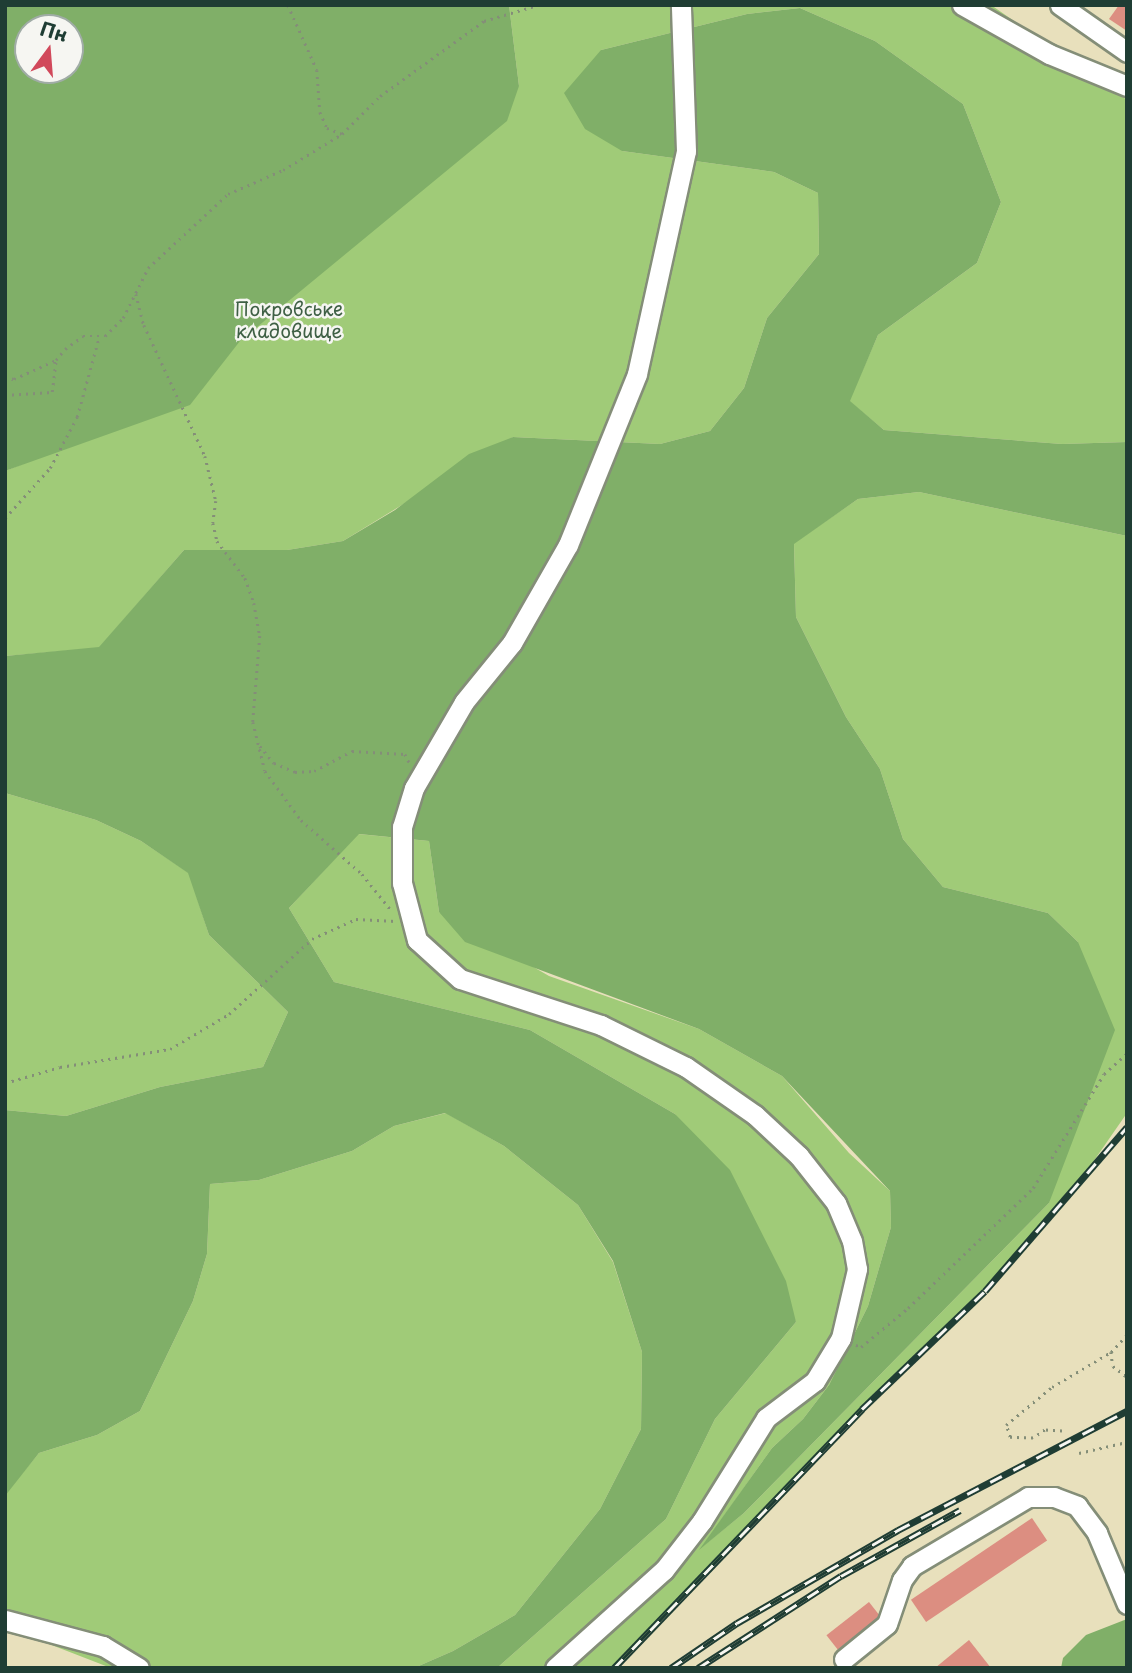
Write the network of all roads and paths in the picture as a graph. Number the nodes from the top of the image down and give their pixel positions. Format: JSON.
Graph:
{"nodes":[{"id":1,"x":288,"y":5,"type":"edge"},
{"id":2,"x":538,"y":5,"type":"edge"},
{"id":3,"x":681,"y":5,"type":"edge"},
{"id":4,"x":962,"y":5,"type":"edge"},
{"id":5,"x":1060,"y":5,"type":"edge"},
{"id":6,"x":1127,"y":52,"type":"edge"},
{"id":7,"x":1127,"y":86,"type":"edge"},
{"id":8,"x":342,"y":134,"type":"junction"},
{"id":9,"x":136,"y":294,"type":"junction"},
{"id":10,"x":99,"y":337,"type":"junction"},
{"id":11,"x":56,"y":360,"type":"junction"},
{"id":12,"x":5,"y":377,"type":"edge"},
{"id":13,"x":5,"y":395,"type":"edge"},
{"id":14,"x":5,"y":518,"type":"edge"},
{"id":15,"x":258,"y":743,"type":"junction"},
{"id":16,"x":414,"y":788,"type":"junction"},
{"id":17,"x":1127,"y":1053,"type":"edge"},
{"id":18,"x":5,"y":1083,"type":"edge"},
{"id":19,"x":1127,"y":1335,"type":"edge"},
{"id":20,"x":841,"y":1338,"type":"junction"},
{"id":21,"x":1111,"y":1352,"type":"junction"},
{"id":22,"x":1127,"y":1377,"type":"edge"},
{"id":23,"x":1062,"y":1431,"type":"dead end"},
{"id":24,"x":1127,"y":1441,"type":"edge"},
{"id":25,"x":1079,"y":1453,"type":"dead end"},
{"id":26,"x":1127,"y":1604,"type":"edge"},
{"id":27,"x":5,"y":1620,"type":"edge"},
{"id":28,"x":844,"y":1659,"type":"dead end"},
{"id":29,"x":139,"y":1668,"type":"edge"},
{"id":30,"x":555,"y":1668,"type":"edge"}],
"edges":[{"from":1,"to":8,"type":"path"},
{"from":2,"to":8,"type":"path"},
{"from":3,"to":16,"type":"street"},
{"from":4,"to":7,"type":"street"},
{"from":5,"to":6,"type":"street"},
{"from":8,"to":9,"type":"path"},
{"from":9,"to":10,"type":"path"},
{"from":9,"to":15,"type":"path"},
{"from":10,"to":11,"type":"path"},
{"from":10,"to":14,"type":"path"},
{"from":11,"to":12,"type":"path"},
{"from":11,"to":13,"type":"path"},
{"from":15,"to":16,"type":"path"},
{"from":15,"to":18,"type":"path"},
{"from":16,"to":20,"type":"street"},
{"from":17,"to":20,"type":"path"},
{"from":19,"to":21,"type":"path"},
{"from":20,"to":30,"type":"street"},
{"from":21,"to":22,"type":"path"},
{"from":21,"to":23,"type":"path"},
{"from":24,"to":25,"type":"path"},
{"from":26,"to":28,"type":"street"},
{"from":27,"to":29,"type":"street"}]}
